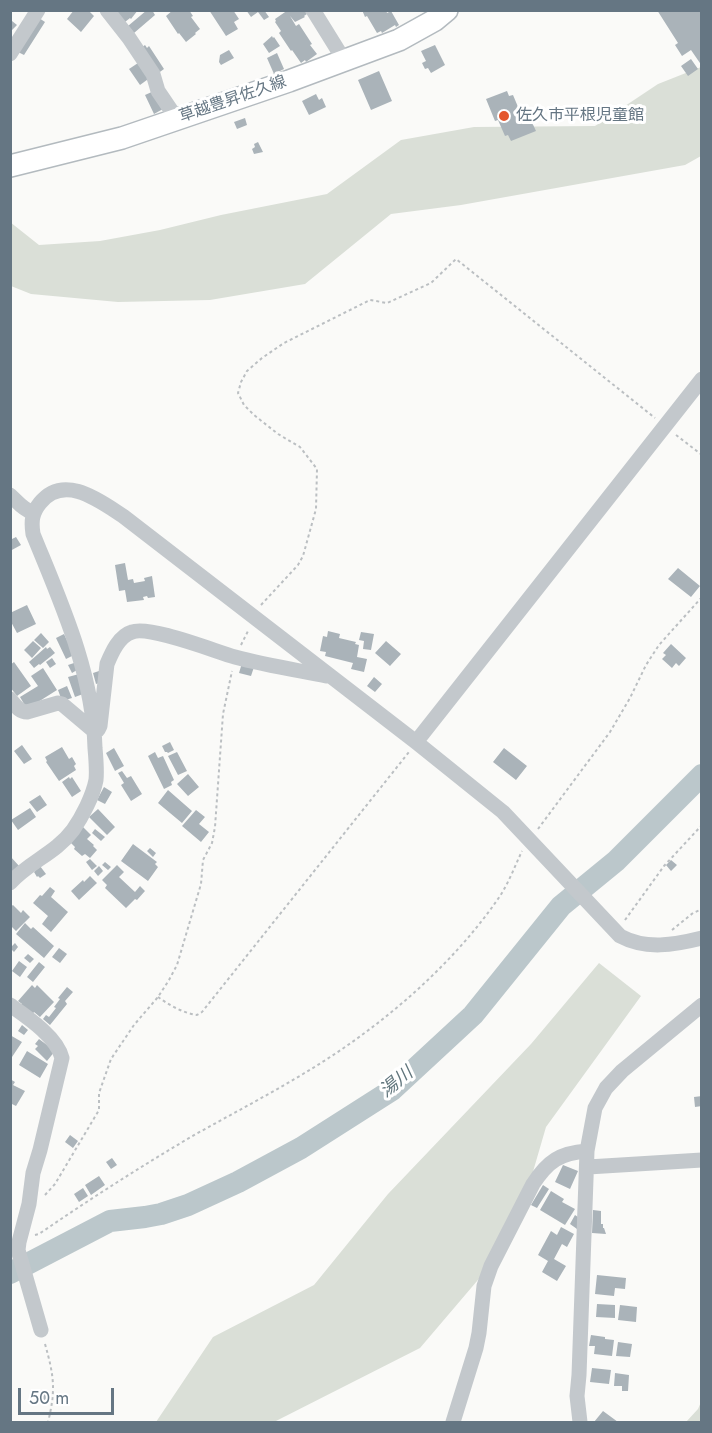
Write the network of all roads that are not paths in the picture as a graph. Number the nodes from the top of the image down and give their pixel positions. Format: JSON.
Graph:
{"nodes":[{"id":1,"x":38,"y":10,"type":"edge"},
{"id":2,"x":107,"y":10,"type":"edge"},
{"id":3,"x":313,"y":10,"type":"edge"},
{"id":4,"x":447,"y":10,"type":"edge"},
{"id":5,"x":10,"y":54,"type":"edge"},
{"id":6,"x":344,"y":60,"type":"junction"},
{"id":7,"x":177,"y":119,"type":"junction"},
{"id":8,"x":10,"y":166,"type":"edge"},
{"id":9,"x":702,"y":380,"type":"edge"},
{"id":10,"x":10,"y":495,"type":"edge"},
{"id":11,"x":33,"y":513,"type":"junction"},
{"id":12,"x":332,"y":677,"type":"junction"},
{"id":13,"x":10,"y":699,"type":"edge"},
{"id":14,"x":94,"y":730,"type":"junction"},
{"id":15,"x":416,"y":742,"type":"junction"},
{"id":16,"x":10,"y":883,"type":"edge"},
{"id":17,"x":702,"y":938,"type":"edge"},
{"id":18,"x":10,"y":1005,"type":"edge"},
{"id":19,"x":702,"y":1005,"type":"edge"},
{"id":20,"x":587,"y":1159,"type":"junction"},
{"id":21,"x":702,"y":1160,"type":"edge"},
{"id":22,"x":41,"y":1330,"type":"road end"},
{"id":23,"x":453,"y":1422,"type":"edge"},
{"id":24,"x":580,"y":1422,"type":"edge"}],
"edges":[{"from":1,"to":5,"type":"street"},
{"from":2,"to":7,"type":"street"},
{"from":3,"to":6,"type":"street"},
{"from":4,"to":6,"type":"main road","name":"草越豊昇佐久線"},
{"from":6,"to":7,"type":"main road","name":"草越豊昇佐久線"},
{"from":7,"to":8,"type":"main road","name":"草越豊昇佐久線"},
{"from":9,"to":15,"type":"street"},
{"from":10,"to":11,"type":"street"},
{"from":11,"to":12,"type":"street"},
{"from":11,"to":14,"type":"street"},
{"from":12,"to":14,"type":"street"},
{"from":12,"to":15,"type":"street"},
{"from":13,"to":14,"type":"street"},
{"from":14,"to":16,"type":"street"},
{"from":15,"to":17,"type":"street"},
{"from":18,"to":22,"type":"street"},
{"from":19,"to":20,"type":"street"},
{"from":20,"to":21,"type":"street"},
{"from":20,"to":23,"type":"street"},
{"from":20,"to":24,"type":"street"}]}
